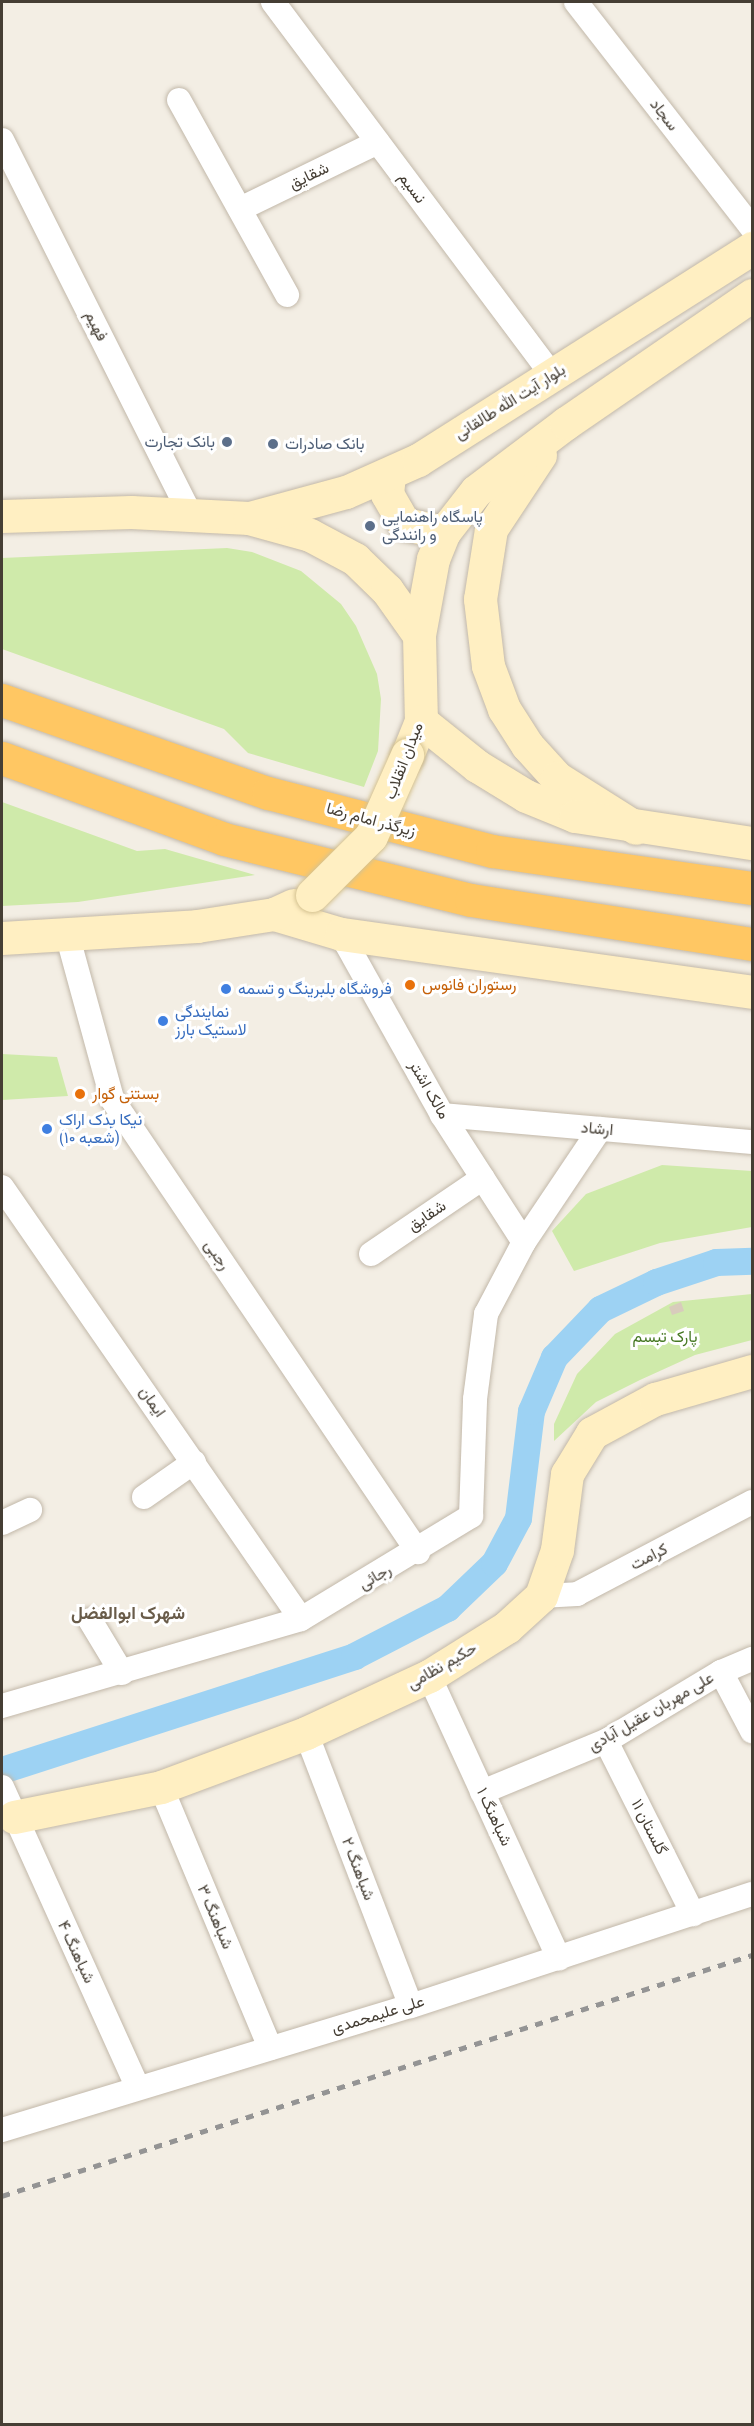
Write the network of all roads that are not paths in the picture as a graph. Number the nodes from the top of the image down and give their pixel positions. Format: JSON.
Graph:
{"nodes":[{"id":1,"x":273,"y":2,"type":"edge"},
{"id":2,"x":576,"y":2,"type":"edge"},
{"id":3,"x":179,"y":100,"type":"dead end"},
{"id":4,"x":2,"y":140,"type":"edge"},
{"id":5,"x":378,"y":142,"type":"junction"},
{"id":6,"x":240,"y":209,"type":"junction"},
{"id":7,"x":753,"y":228,"type":"edge"},
{"id":8,"x":753,"y":248,"type":"edge"},
{"id":9,"x":287,"y":295,"type":"dead end"},
{"id":10,"x":753,"y":295,"type":"edge"},
{"id":11,"x":552,"y":375,"type":"junction"},
{"id":12,"x":566,"y":423,"type":"junction"},
{"id":13,"x":389,"y":475,"type":"junction"},
{"id":14,"x":190,"y":513,"type":"junction"},
{"id":15,"x":2,"y":516,"type":"edge"},
{"id":16,"x":249,"y":518,"type":"junction"},
{"id":17,"x":444,"y":532,"type":"junction"},
{"id":18,"x":419,"y":635,"type":"junction"},
{"id":19,"x":2,"y":700,"type":"edge"},
{"id":20,"x":421,"y":721,"type":"junction"},
{"id":21,"x":2,"y":758,"type":"edge"},
{"id":22,"x":636,"y":828,"type":"junction"},
{"id":23,"x":753,"y":843,"type":"edge"},
{"id":24,"x":753,"y":888,"type":"edge"},
{"id":25,"x":274,"y":914,"type":"junction"},
{"id":26,"x":67,"y":934,"type":"junction"},
{"id":27,"x":341,"y":934,"type":"junction"},
{"id":28,"x":2,"y":938,"type":"edge"},
{"id":29,"x":753,"y":944,"type":"edge"},
{"id":30,"x":753,"y":992,"type":"edge"},
{"id":31,"x":442,"y":1115,"type":"junction"},
{"id":32,"x":600,"y":1129,"type":"junction"},
{"id":33,"x":753,"y":1142,"type":"edge"},
{"id":34,"x":483,"y":1178,"type":"junction"},
{"id":35,"x":2,"y":1187,"type":"edge"},
{"id":36,"x":524,"y":1242,"type":"junction"},
{"id":37,"x":371,"y":1254,"type":"dead end"},
{"id":38,"x":753,"y":1371,"type":"edge"},
{"id":39,"x":194,"y":1462,"type":"junction"},
{"id":40,"x":144,"y":1497,"type":"dead end"},
{"id":41,"x":753,"y":1502,"type":"edge"},
{"id":42,"x":30,"y":1510,"type":"dead end"},
{"id":43,"x":2,"y":1523,"type":"edge"},
{"id":44,"x":418,"y":1552,"type":"junction"},
{"id":45,"x":541,"y":1596,"type":"junction"},
{"id":46,"x":301,"y":1619,"type":"junction"},
{"id":47,"x":90,"y":1620,"type":"dead end"},
{"id":48,"x":753,"y":1659,"type":"edge"},
{"id":49,"x":721,"y":1672,"type":"junction"},
{"id":50,"x":122,"y":1673,"type":"junction"},
{"id":51,"x":429,"y":1676,"type":"junction"},
{"id":52,"x":2,"y":1706,"type":"edge"},
{"id":53,"x":753,"y":1731,"type":"edge"},
{"id":54,"x":306,"y":1733,"type":"junction"},
{"id":55,"x":606,"y":1741,"type":"junction"},
{"id":56,"x":161,"y":1787,"type":"junction"},
{"id":57,"x":482,"y":1792,"type":"junction"},
{"id":58,"x":6,"y":1806,"type":"edge"},
{"id":59,"x":753,"y":1894,"type":"edge"},
{"id":60,"x":693,"y":1914,"type":"junction"},
{"id":61,"x":558,"y":1958,"type":"junction"},
{"id":62,"x":411,"y":2006,"type":"junction"},
{"id":63,"x":270,"y":2048,"type":"junction"},
{"id":64,"x":138,"y":2088,"type":"junction"},
{"id":65,"x":2,"y":2130,"type":"edge"}],
"edges":[{"from":1,"to":5,"type":"street","name":"نسیم"},
{"from":2,"to":7,"type":"street","name":"سجاد"},
{"from":3,"to":6,"type":"street"},
{"from":4,"to":14,"type":"street","name":"فهیم"},
{"from":5,"to":6,"type":"street","name":"شقایق"},
{"from":5,"to":11,"type":"street","name":"نسیم"},
{"from":6,"to":9,"type":"street"},
{"from":8,"to":11,"type":"main road","name":"بلوار آیت الله طالقانی"},
{"from":10,"to":12,"type":"main road"},
{"from":11,"to":13,"type":"main road","name":"بلوار آیت الله طالقانی"},
{"from":12,"to":17,"type":"main road"},
{"from":12,"to":22,"type":"main road"},
{"from":13,"to":16,"type":"main road","name":"بلوار آیت الله طالقانی"},
{"from":13,"to":17,"type":"main road"},
{"from":14,"to":15,"type":"main road"},
{"from":14,"to":16,"type":"main road"},
{"from":16,"to":18,"type":"main road"},
{"from":17,"to":18,"type":"main road"},
{"from":18,"to":20,"type":"main road","name":"میدان انقلاب"},
{"from":19,"to":24,"type":"highway","name":"زیرگذر امام رضا"},
{"from":20,"to":22,"type":"main road"},
{"from":20,"to":25,"type":"main road","name":"میدان انقلاب","bridge":true},
{"from":21,"to":29,"type":"highway"},
{"from":22,"to":23,"type":"main road"},
{"from":25,"to":26,"type":"main road","name":"میدان انقلاب"},
{"from":25,"to":27,"type":"main road"},
{"from":26,"to":28,"type":"main road","name":"میدان انقلاب"},
{"from":26,"to":44,"type":"street","name":"رجبی"},
{"from":27,"to":30,"type":"main road"},
{"from":27,"to":31,"type":"street","name":"مالک اشتر"},
{"from":31,"to":32,"type":"street","name":"ارشاد"},
{"from":31,"to":34,"type":"street","name":"مالک اشتر"},
{"from":32,"to":33,"type":"street","name":"ارشاد"},
{"from":32,"to":36,"type":"street"},
{"from":34,"to":36,"type":"street","name":"مالک اشتر"},
{"from":34,"to":37,"type":"street","name":"شقایق"},
{"from":35,"to":39,"type":"street","name":"ایمان"},
{"from":36,"to":44,"type":"street","name":"رجائی"},
{"from":38,"to":45,"type":"main road","name":"حکیم نظامی"},
{"from":39,"to":40,"type":"street"},
{"from":39,"to":46,"type":"street","name":"ایمان"},
{"from":41,"to":45,"type":"street","name":"کرامت"},
{"from":42,"to":43,"type":"street"},
{"from":44,"to":46,"type":"street","name":"رجائی"},
{"from":45,"to":51,"type":"main road","name":"حکیم نظامی"},
{"from":46,"to":50,"type":"street","name":"رجائی"},
{"from":47,"to":50,"type":"street"},
{"from":48,"to":49,"type":"street","name":"علی مهربان عقیل آبادی"},
{"from":49,"to":53,"type":"street"},
{"from":49,"to":55,"type":"street","name":"علی مهربان عقیل آبادی"},
{"from":50,"to":52,"type":"street","name":"رجائی"},
{"from":51,"to":54,"type":"main road","name":"حکیم نظامی"},
{"from":51,"to":57,"type":"street","name":"شباهنگ ۱"},
{"from":54,"to":56,"type":"main road","name":"حکیم نظامی"},
{"from":54,"to":62,"type":"street","name":"شباهنگ ۲"},
{"from":55,"to":57,"type":"street","name":"علی مهربان عقیل آبادی"},
{"from":55,"to":60,"type":"street","name":"گلستان ۱۱"},
{"from":56,"to":58,"type":"main road","name":"حکیم نظامی"},
{"from":56,"to":63,"type":"street","name":"شباهنگ ۳"},
{"from":57,"to":61,"type":"street","name":"شباهنگ ۱"},
{"from":58,"to":64,"type":"street","name":"شباهنگ ۴"},
{"from":59,"to":60,"type":"street","name":"علی علیمحمدی"},
{"from":60,"to":61,"type":"street","name":"علی علیمحمدی"},
{"from":61,"to":62,"type":"street","name":"علی علیمحمدی"},
{"from":62,"to":63,"type":"street","name":"علی علیمحمدی"},
{"from":63,"to":64,"type":"street","name":"علی علیمحمدی"},
{"from":64,"to":65,"type":"street","name":"علی علیمحمدی"}]}
